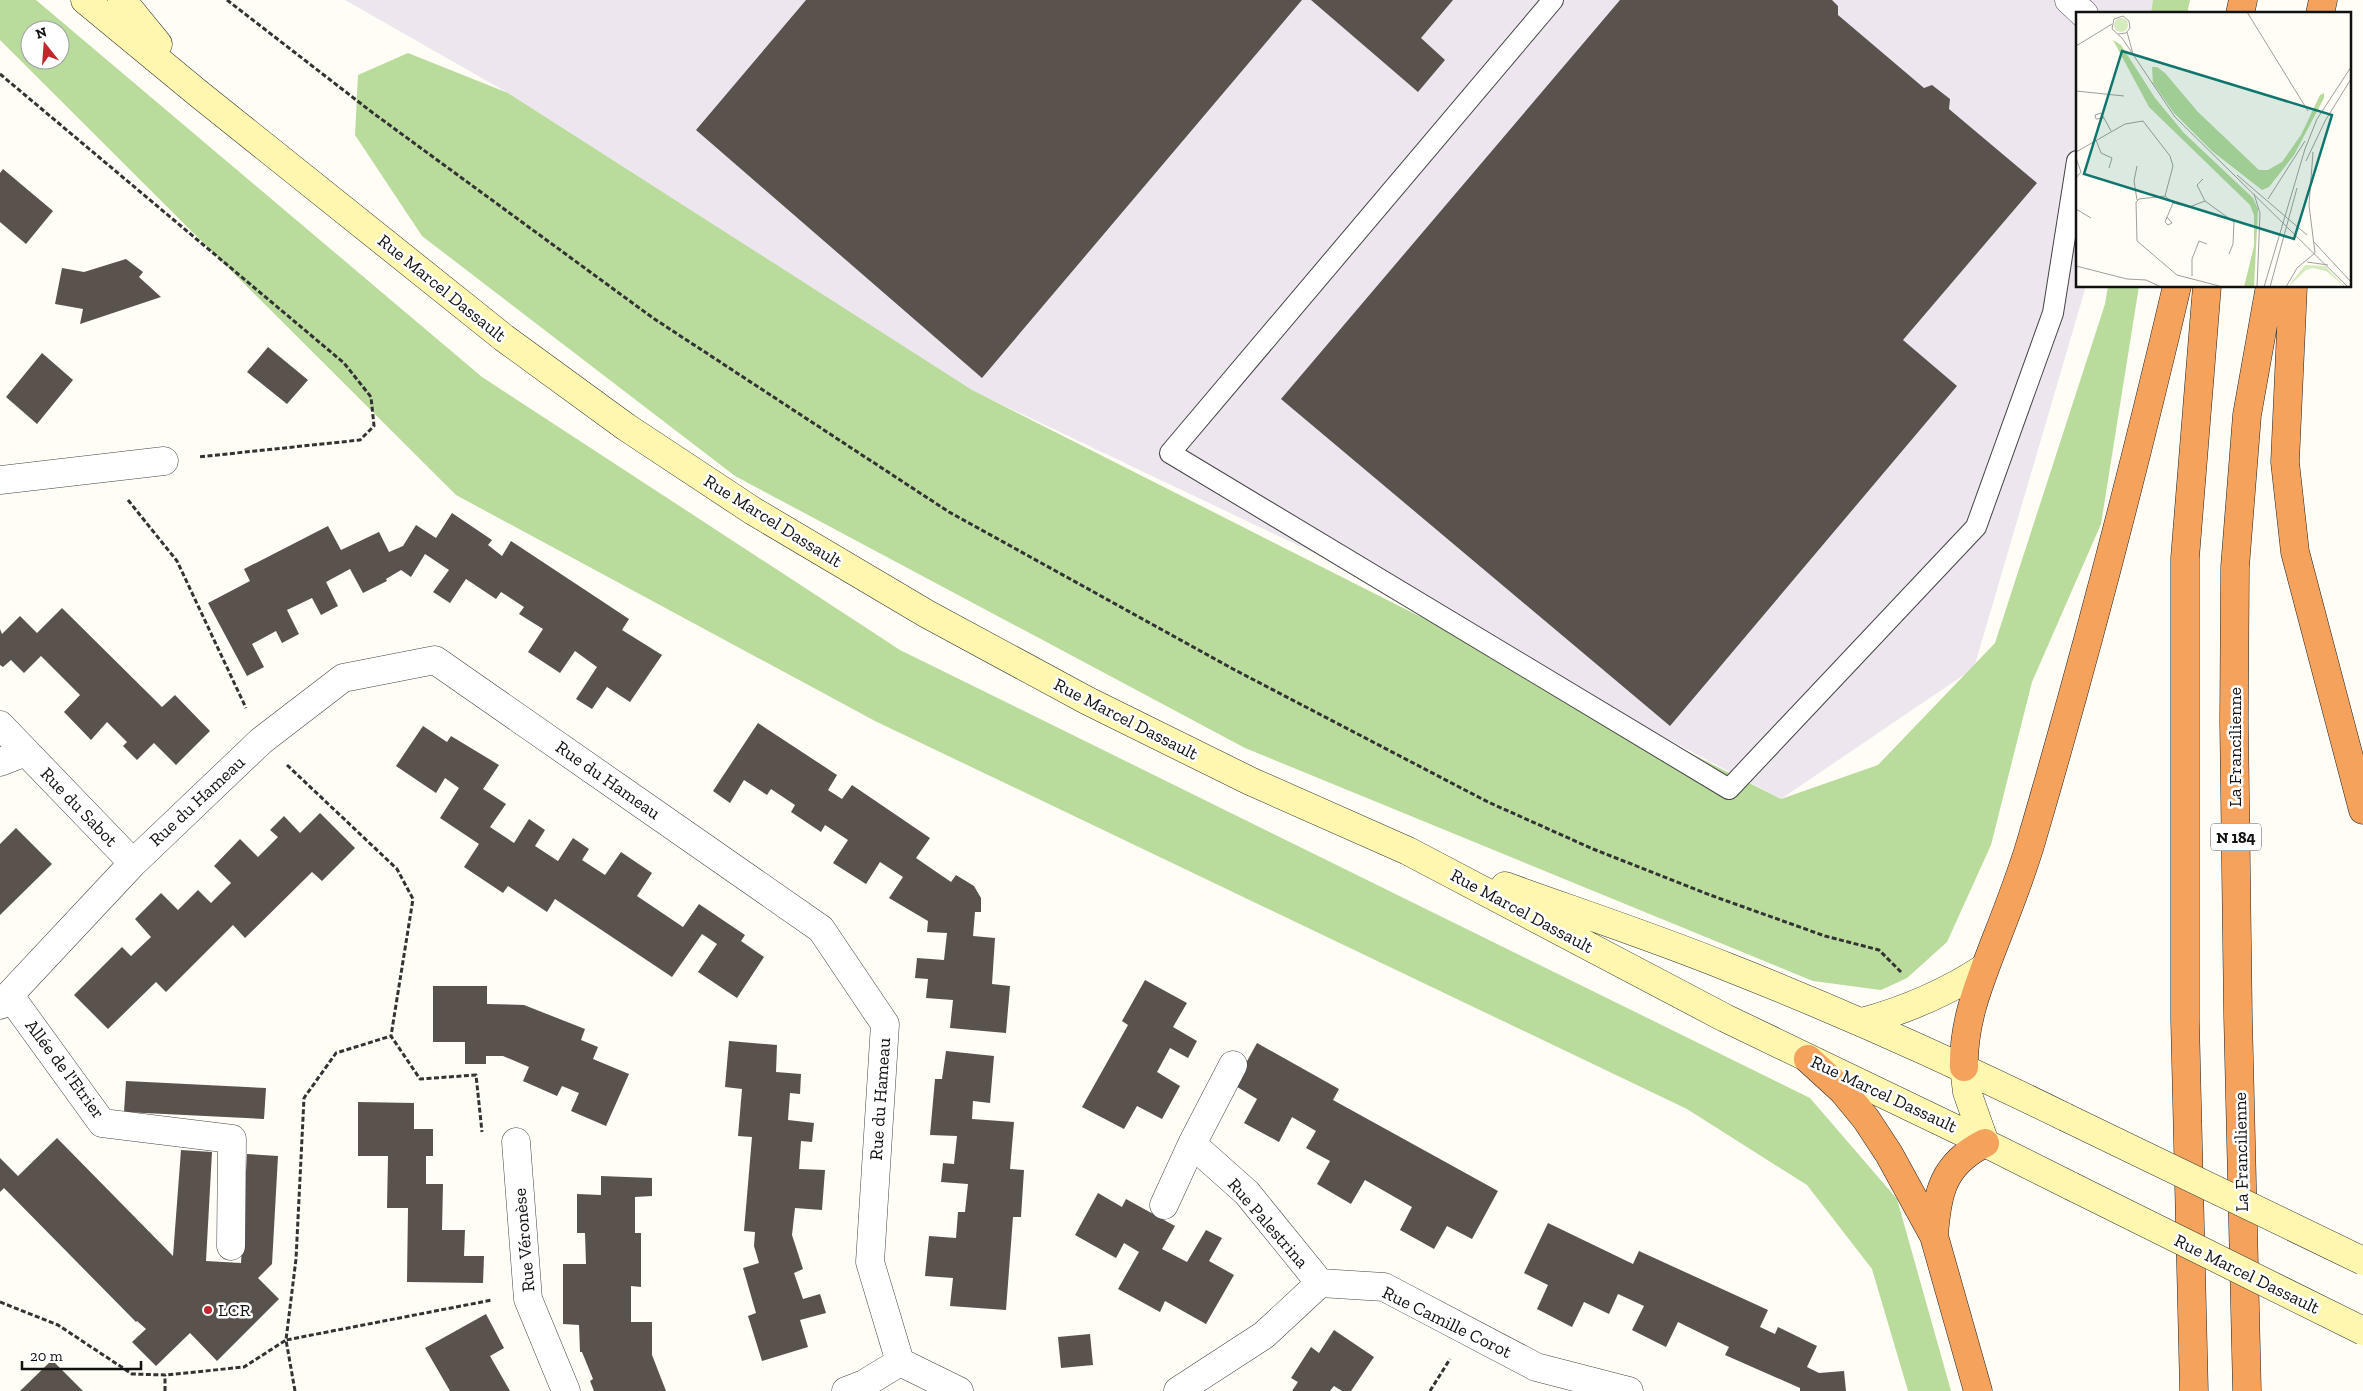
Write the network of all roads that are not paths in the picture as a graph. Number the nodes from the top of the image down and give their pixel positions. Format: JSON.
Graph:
{"nodes":[{"id":1,"x":85,"y":0,"type":"edge"},
{"id":2,"x":122,"y":0,"type":"edge"},
{"id":3,"x":1553,"y":0,"type":"edge"},
{"id":4,"x":2069,"y":0,"type":"edge"},
{"id":5,"x":2082,"y":12,"type":"edge"},
{"id":6,"x":199,"y":94,"type":"junction"},
{"id":7,"x":2076,"y":167,"type":"edge"},
{"id":8,"x":2177,"y":288,"type":"edge"},
{"id":9,"x":2207,"y":288,"type":"edge"},
{"id":10,"x":2270,"y":288,"type":"edge"},
{"id":11,"x":2293,"y":288,"type":"edge"},
{"id":12,"x":164,"y":461,"type":"road end"},
{"id":13,"x":0,"y":480,"type":"edge"},
{"id":14,"x":0,"y":725,"type":"edge"},
{"id":15,"x":26,"y":752,"type":"junction"},
{"id":16,"x":0,"y":762,"type":"edge"},
{"id":17,"x":2363,"y":810,"type":"edge"},
{"id":18,"x":1408,"y":851,"type":"junction"},
{"id":19,"x":133,"y":863,"type":"junction"},
{"id":20,"x":1984,"y":968,"type":"junction"},
{"id":21,"x":5,"y":1001,"type":"edge"},
{"id":22,"x":1862,"y":1022,"type":"junction"},
{"id":23,"x":1808,"y":1058,"type":"junction"},
{"id":24,"x":1233,"y":1065,"type":"dead end"},
{"id":25,"x":1964,"y":1067,"type":"junction"},
{"id":26,"x":516,"y":1142,"type":"dead end"},
{"id":27,"x":1985,"y":1143,"type":"junction"},
{"id":28,"x":1192,"y":1144,"type":"junction"},
{"id":29,"x":1164,"y":1205,"type":"dead end"},
{"id":30,"x":1934,"y":1236,"type":"junction"},
{"id":31,"x":231,"y":1246,"type":"dead end"},
{"id":32,"x":2363,"y":1262,"type":"edge"},
{"id":33,"x":1320,"y":1283,"type":"junction"},
{"id":34,"x":2363,"y":1331,"type":"edge"},
{"id":35,"x":900,"y":1362,"type":"junction"},
{"id":36,"x":566,"y":1391,"type":"edge"},
{"id":37,"x":846,"y":1391,"type":"edge"},
{"id":38,"x":959,"y":1391,"type":"edge"},
{"id":39,"x":1178,"y":1391,"type":"edge"},
{"id":40,"x":1629,"y":1391,"type":"edge"},
{"id":41,"x":1978,"y":1391,"type":"edge"},
{"id":42,"x":2194,"y":1391,"type":"edge"},
{"id":43,"x":2247,"y":1391,"type":"edge"}],
"edges":[{"from":1,"to":6,"type":"street","name":"Rue Marcel Dassault"},
{"from":2,"to":6,"type":"street","name":"Rue Marcel Dassault"},
{"from":3,"to":7,"type":"lane"},
{"from":4,"to":5,"type":"street"},
{"from":6,"to":18,"type":"street","name":"Rue Marcel Dassault"},
{"from":8,"to":20,"type":"highway"},
{"from":9,"to":42,"type":"highway","number":"N 184"},
{"from":10,"to":43,"type":"highway","name":"La Francilienne","number":"N 184"},
{"from":11,"to":17,"type":"highway"},
{"from":12,"to":13,"type":"street"},
{"from":14,"to":15,"type":"street","name":"Rue du Sabot"},
{"from":15,"to":16,"type":"street","name":"Rue du Sabot"},
{"from":15,"to":19,"type":"street","name":"Rue du Sabot"},
{"from":18,"to":22,"type":"street","name":"Rue Marcel Dassault"},
{"from":18,"to":23,"type":"street","name":"Rue Marcel Dassault"},
{"from":19,"to":21,"type":"street","name":"Rue du Hameau"},
{"from":19,"to":35,"type":"street","name":"Rue du Hameau"},
{"from":20,"to":22,"type":"street"},
{"from":20,"to":25,"type":"highway"},
{"from":21,"to":31,"type":"street","name":"Allée de l'Etrier"},
{"from":22,"to":25,"type":"street","name":"Rue Marcel Dassault"},
{"from":23,"to":27,"type":"street","name":"Rue Marcel Dassault"},
{"from":23,"to":30,"type":"highway"},
{"from":24,"to":28,"type":"street"},
{"from":25,"to":27,"type":"street"},
{"from":25,"to":32,"type":"street","name":"Rue Marcel Dassault","bridge":true},
{"from":26,"to":36,"type":"street","name":"Rue Véronèse"},
{"from":27,"to":30,"type":"highway"},
{"from":27,"to":34,"type":"street","name":"Rue Marcel Dassault","bridge":true},
{"from":28,"to":29,"type":"street"},
{"from":28,"to":33,"type":"street","name":"Rue Palestrina"},
{"from":30,"to":41,"type":"highway"},
{"from":33,"to":39,"type":"street"},
{"from":33,"to":40,"type":"street","name":"Rue Camille Corot"},
{"from":35,"to":37,"type":"street"},
{"from":35,"to":38,"type":"street"}]}
